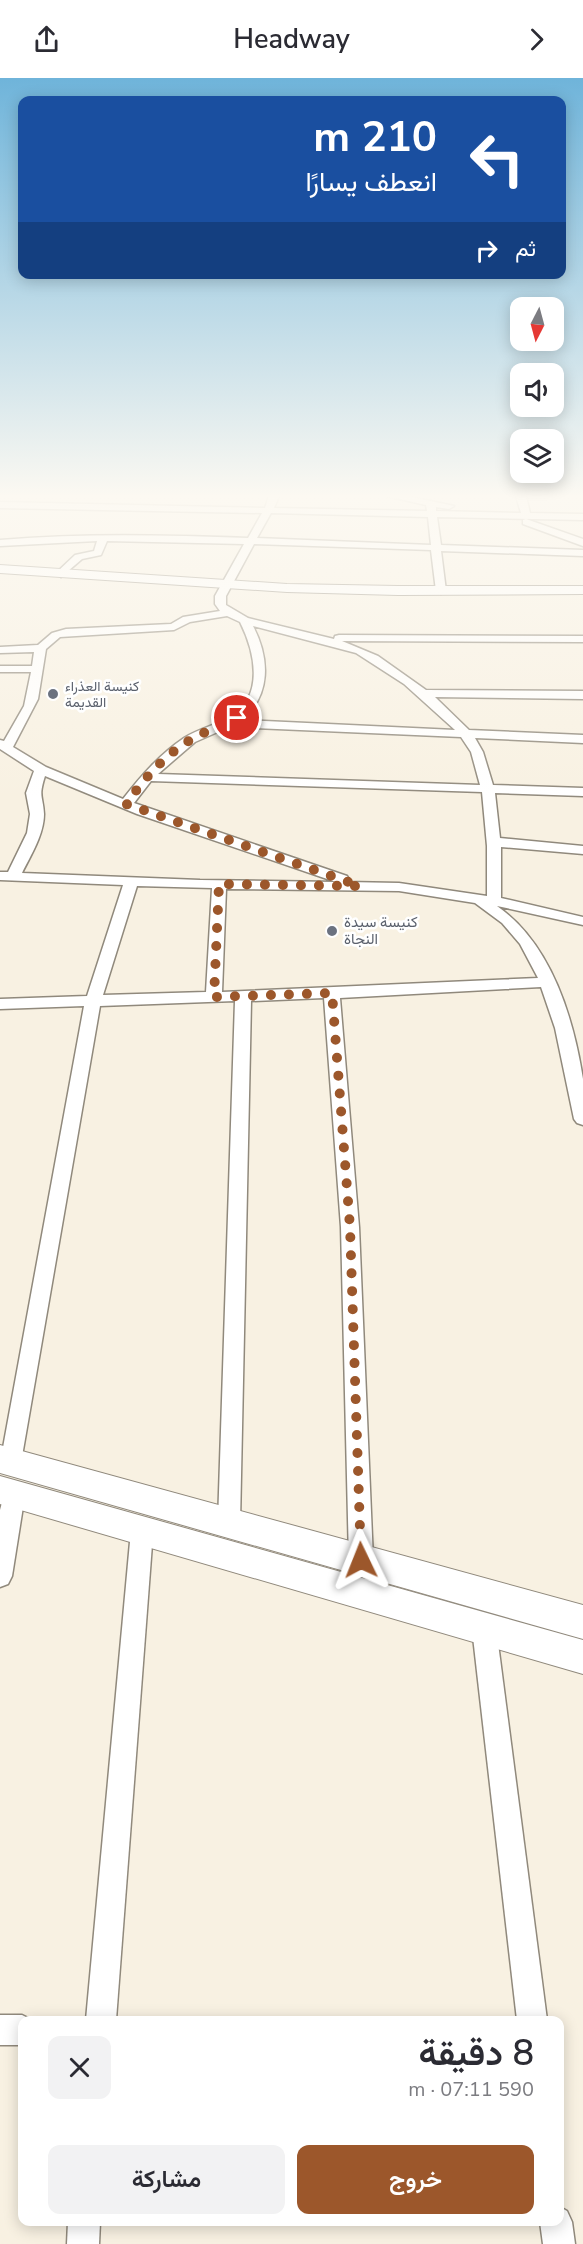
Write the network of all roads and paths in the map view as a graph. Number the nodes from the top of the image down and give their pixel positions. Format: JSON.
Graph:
{"nodes":[{"id":1,"x":219,"y":597,"type":"edge"},
{"id":2,"x":228,"y":614,"type":"junction"},
{"id":3,"x":245,"y":621,"type":"junction"},
{"id":4,"x":320,"y":638,"type":"junction"},
{"id":5,"x":583,"y":639,"type":"edge"},
{"id":6,"x":40,"y":648,"type":"junction"},
{"id":7,"x":0,"y":650,"type":"edge"},
{"id":8,"x":0,"y":669,"type":"edge"},
{"id":9,"x":35,"y":669,"type":"junction"},
{"id":10,"x":423,"y":693,"type":"junction"},
{"id":11,"x":583,"y":695,"type":"edge"},
{"id":12,"x":227,"y":723,"type":"junction"},
{"id":13,"x":464,"y":734,"type":"junction"},
{"id":14,"x":583,"y":739,"type":"edge"},
{"id":15,"x":3,"y":745,"type":"edge"},
{"id":16,"x":41,"y":770,"type":"junction"},
{"id":17,"x":146,"y":777,"type":"junction"},
{"id":18,"x":486,"y":788,"type":"junction"},
{"id":19,"x":583,"y":792,"type":"edge"},
{"id":20,"x":126,"y":804,"type":"junction"},
{"id":21,"x":494,"y":842,"type":"junction"},
{"id":22,"x":583,"y":850,"type":"edge"},
{"id":23,"x":6,"y":876,"type":"edge"},
{"id":24,"x":131,"y":882,"type":"junction"},
{"id":25,"x":219,"y":884,"type":"junction"},
{"id":26,"x":360,"y":886,"type":"junction"},
{"id":27,"x":474,"y":898,"type":"junction"},
{"id":28,"x":494,"y":901,"type":"junction"},
{"id":29,"x":542,"y":912,"type":"junction"},
{"id":30,"x":583,"y":921,"type":"edge"},
{"id":31,"x":534,"y":955,"type":"junction"},
{"id":32,"x":549,"y":981,"type":"junction"},
{"id":33,"x":332,"y":993,"type":"junction"},
{"id":34,"x":243,"y":996,"type":"junction"},
{"id":35,"x":214,"y":997,"type":"junction"},
{"id":36,"x":93,"y":1001,"type":"junction"},
{"id":37,"x":0,"y":1004,"type":"edge"},
{"id":38,"x":583,"y":1119,"type":"edge"},
{"id":39,"x":6,"y":1476,"type":"edge"},
{"id":40,"x":229,"y":1523,"type":"junction"},
{"id":41,"x":142,"y":1530,"type":"junction"},
{"id":42,"x":361,"y":1560,"type":"junction"},
{"id":43,"x":0,"y":1575,"type":"edge"},
{"id":44,"x":583,"y":1622,"type":"edge"},
{"id":45,"x":484,"y":1628,"type":"junction"},
{"id":46,"x":583,"y":1657,"type":"edge"},
{"id":47,"x":101,"y":2016,"type":"edge"},
{"id":48,"x":532,"y":2016,"type":"edge"},
{"id":49,"x":0,"y":2030,"type":"edge"},
{"id":50,"x":18,"y":2030,"type":"edge"},
{"id":51,"x":84,"y":2226,"type":"edge"},
{"id":52,"x":557,"y":2226,"type":"edge"},
{"id":53,"x":82,"y":2244,"type":"edge"},
{"id":54,"x":559,"y":2244,"type":"edge"}],
"edges":[{"from":1,"to":2,"type":"street"},
{"from":2,"to":3,"type":"street"},
{"from":2,"to":6,"type":"street"},
{"from":3,"to":4,"type":"street"},
{"from":3,"to":12,"type":"street"},
{"from":4,"to":5,"type":"street"},
{"from":4,"to":10,"type":"street"},
{"from":6,"to":7,"type":"street"},
{"from":6,"to":9,"type":"street"},
{"from":8,"to":9,"type":"street"},
{"from":9,"to":15,"type":"street"},
{"from":10,"to":11,"type":"street"},
{"from":10,"to":13,"type":"street"},
{"from":12,"to":13,"type":"street"},
{"from":12,"to":17,"type":"street"},
{"from":13,"to":14,"type":"street"},
{"from":13,"to":18,"type":"street"},
{"from":15,"to":16,"type":"street"},
{"from":16,"to":20,"type":"street"},
{"from":16,"to":23,"type":"street"},
{"from":17,"to":18,"type":"street"},
{"from":17,"to":20,"type":"street"},
{"from":18,"to":19,"type":"street"},
{"from":18,"to":21,"type":"street"},
{"from":20,"to":26,"type":"street"},
{"from":21,"to":22,"type":"street"},
{"from":21,"to":28,"type":"street"},
{"from":23,"to":24,"type":"street"},
{"from":24,"to":25,"type":"street"},
{"from":24,"to":36,"type":"street"},
{"from":25,"to":26,"type":"street"},
{"from":25,"to":35,"type":"street"},
{"from":26,"to":27,"type":"street"},
{"from":27,"to":28,"type":"street"},
{"from":27,"to":31,"type":"street"},
{"from":28,"to":29,"type":"street"},
{"from":29,"to":30,"type":"street"},
{"from":29,"to":31,"type":"street"},
{"from":31,"to":32,"type":"street"},
{"from":32,"to":33,"type":"street"},
{"from":32,"to":38,"type":"street"},
{"from":33,"to":34,"type":"street"},
{"from":33,"to":42,"type":"street"},
{"from":34,"to":35,"type":"street"},
{"from":34,"to":40,"type":"street"},
{"from":35,"to":36,"type":"street"},
{"from":36,"to":37,"type":"street"},
{"from":36,"to":39,"type":"street"},
{"from":39,"to":40,"type":"street"},
{"from":39,"to":41,"type":"street"},
{"from":39,"to":43,"type":"street"},
{"from":40,"to":42,"type":"street"},
{"from":41,"to":45,"type":"street"},
{"from":41,"to":47,"type":"street"},
{"from":42,"to":44,"type":"street"},
{"from":45,"to":46,"type":"street"},
{"from":45,"to":48,"type":"street"},
{"from":49,"to":50,"type":"street"},
{"from":51,"to":53,"type":"street"},
{"from":52,"to":54,"type":"street"}]}
